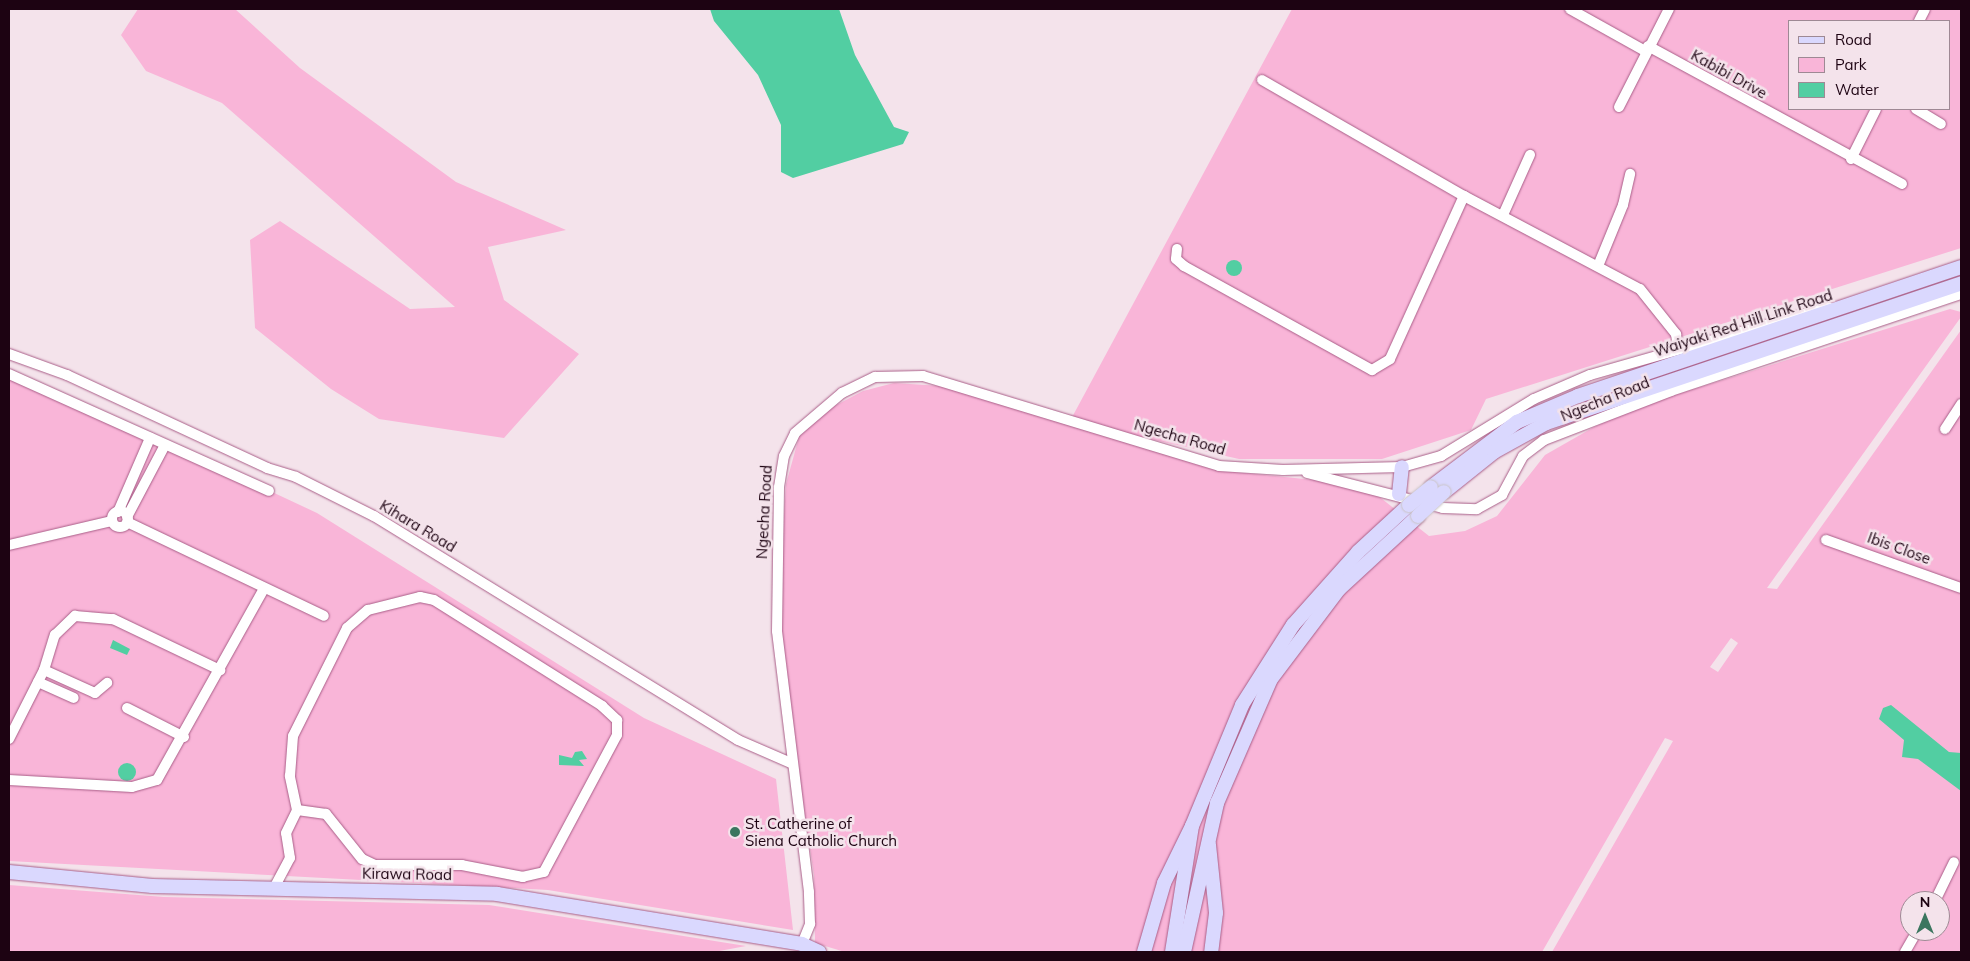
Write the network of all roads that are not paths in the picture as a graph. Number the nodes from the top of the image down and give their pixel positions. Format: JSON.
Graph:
{"nodes":[{"id":1,"x":1570,"y":9,"type":"edge"},
{"id":2,"x":1669,"y":9,"type":"edge"},
{"id":3,"x":1646,"y":48,"type":"junction"},
{"id":4,"x":1262,"y":80,"type":"dead end"},
{"id":5,"x":1619,"y":107,"type":"dead end"},
{"id":6,"x":1876,"y":110,"type":"edge"},
{"id":7,"x":1918,"y":110,"type":"edge"},
{"id":8,"x":1941,"y":124,"type":"dead end"},
{"id":9,"x":1530,"y":155,"type":"dead end"},
{"id":10,"x":1851,"y":160,"type":"junction"},
{"id":11,"x":1630,"y":174,"type":"dead end"},
{"id":12,"x":1902,"y":184,"type":"dead end"},
{"id":13,"x":1464,"y":196,"type":"junction"},
{"id":14,"x":1503,"y":215,"type":"junction"},
{"id":15,"x":1177,"y":249,"type":"dead end"},
{"id":16,"x":1598,"y":266,"type":"junction"},
{"id":17,"x":1961,"y":267,"type":"edge"},
{"id":18,"x":1961,"y":283,"type":"edge"},
{"id":19,"x":1957,"y":296,"type":"edge"},
{"id":20,"x":1854,"y":303,"type":"junction"},
{"id":21,"x":1961,"y":306,"type":"edge"},
{"id":22,"x":1829,"y":332,"type":"junction"},
{"id":23,"x":1678,"y":348,"type":"junction"},
{"id":24,"x":9,"y":354,"type":"edge"},
{"id":25,"x":9,"y":374,"type":"edge"},
{"id":26,"x":1961,"y":404,"type":"edge"},
{"id":27,"x":1541,"y":418,"type":"junction"},
{"id":28,"x":1945,"y":430,"type":"dead end"},
{"id":29,"x":150,"y":438,"type":"junction"},
{"id":30,"x":165,"y":445,"type":"junction"},
{"id":31,"x":1402,"y":467,"type":"junction"},
{"id":32,"x":1284,"y":470,"type":"junction"},
{"id":33,"x":269,"y":491,"type":"dead end"},
{"id":34,"x":1399,"y":494,"type":"junction"},
{"id":35,"x":1414,"y":510,"type":"junction"},
{"id":36,"x":115,"y":516,"type":"junction"},
{"id":37,"x":127,"y":520,"type":"junction"},
{"id":38,"x":1826,"y":540,"type":"dead end"},
{"id":39,"x":9,"y":545,"type":"edge"},
{"id":40,"x":1961,"y":588,"type":"edge"},
{"id":41,"x":263,"y":590,"type":"junction"},
{"id":42,"x":324,"y":616,"type":"dead end"},
{"id":43,"x":44,"y":670,"type":"junction"},
{"id":44,"x":220,"y":670,"type":"junction"},
{"id":45,"x":38,"y":682,"type":"junction"},
{"id":46,"x":107,"y":683,"type":"dead end"},
{"id":47,"x":74,"y":698,"type":"dead end"},
{"id":48,"x":127,"y":708,"type":"dead end"},
{"id":49,"x":184,"y":737,"type":"junction"},
{"id":50,"x":9,"y":739,"type":"edge"},
{"id":51,"x":791,"y":763,"type":"junction"},
{"id":52,"x":9,"y":780,"type":"edge"},
{"id":53,"x":297,"y":810,"type":"junction"},
{"id":54,"x":1192,"y":826,"type":"junction"},
{"id":55,"x":1207,"y":837,"type":"junction"},
{"id":56,"x":1954,"y":862,"type":"dead end"},
{"id":57,"x":9,"y":872,"type":"edge"},
{"id":58,"x":274,"y":888,"type":"junction"},
{"id":59,"x":1940,"y":891,"type":"edge"},
{"id":60,"x":1911,"y":941,"type":"edge"},
{"id":61,"x":812,"y":950,"type":"edge"},
{"id":62,"x":1144,"y":952,"type":"edge"},
{"id":63,"x":1172,"y":952,"type":"edge"},
{"id":64,"x":1184,"y":952,"type":"edge"},
{"id":65,"x":1211,"y":952,"type":"edge"},
{"id":66,"x":1905,"y":952,"type":"edge"}],
"edges":[{"from":1,"to":3,"type":"street","name":"Kabibi Drive"},
{"from":2,"to":3,"type":"street"},
{"from":3,"to":5,"type":"street"},
{"from":3,"to":10,"type":"street","name":"Kabibi Drive"},
{"from":4,"to":13,"type":"street"},
{"from":6,"to":10,"type":"street"},
{"from":7,"to":8,"type":"street"},
{"from":9,"to":14,"type":"street"},
{"from":10,"to":12,"type":"street","name":"Kabibi Drive"},
{"from":11,"to":16,"type":"street"},
{"from":13,"to":14,"type":"street"},
{"from":13,"to":15,"type":"street"},
{"from":14,"to":16,"type":"street"},
{"from":16,"to":23,"type":"street"},
{"from":17,"to":20,"type":"main road","name":"Waiyaki Red Hill Link Road"},
{"from":18,"to":22,"type":"main road","name":"Waiyaki Red Hill Link Road"},
{"from":19,"to":21,"type":"street"},
{"from":19,"to":22,"type":"street","name":"Ngecha Road"},
{"from":20,"to":23,"type":"street","name":"Ngecha Road"},
{"from":20,"to":27,"type":"main road","name":"Waiyaki Red Hill Link Road"},
{"from":22,"to":27,"type":"main road","name":"Waiyaki Red Hill Link Road"},
{"from":22,"to":34,"type":"street","name":"Ngecha Road"},
{"from":23,"to":31,"type":"street","name":"Ngecha Road"},
{"from":24,"to":51,"type":"street","name":"Kihara Road"},
{"from":25,"to":29,"type":"street"},
{"from":26,"to":28,"type":"street"},
{"from":27,"to":35,"type":"main road","bridge":true},
{"from":29,"to":30,"type":"street"},
{"from":29,"to":36,"type":"street"},
{"from":30,"to":33,"type":"street"},
{"from":30,"to":37,"type":"street"},
{"from":31,"to":32,"type":"street","name":"Ngecha Road"},
{"from":31,"to":34,"type":"main road"},
{"from":32,"to":34,"type":"street","name":"Ngecha Road"},
{"from":32,"to":51,"type":"street","name":"Ngecha Road"},
{"from":35,"to":54,"type":"main road"},
{"from":35,"to":55,"type":"main road"},
{"from":36,"to":37,"type":"street"},
{"from":36,"to":39,"type":"street"},
{"from":37,"to":41,"type":"street"},
{"from":38,"to":40,"type":"street","name":"Ibis Close"},
{"from":41,"to":42,"type":"street"},
{"from":41,"to":44,"type":"street"},
{"from":43,"to":44,"type":"street"},
{"from":43,"to":45,"type":"street"},
{"from":43,"to":46,"type":"street"},
{"from":44,"to":49,"type":"street"},
{"from":45,"to":47,"type":"street"},
{"from":45,"to":50,"type":"street"},
{"from":48,"to":49,"type":"street"},
{"from":49,"to":52,"type":"street"},
{"from":51,"to":61,"type":"street","name":"Ngecha Road"},
{"from":53,"to":53,"type":"street"},
{"from":53,"to":58,"type":"street"},
{"from":54,"to":62,"type":"main road"},
{"from":54,"to":63,"type":"main road"},
{"from":55,"to":64,"type":"main road"},
{"from":55,"to":65,"type":"main road"},
{"from":56,"to":59,"type":"street"},
{"from":57,"to":58,"type":"main road","name":"Kirawa Road"},
{"from":58,"to":61,"type":"main road","name":"Kirawa Road"},
{"from":60,"to":66,"type":"street"}]}
